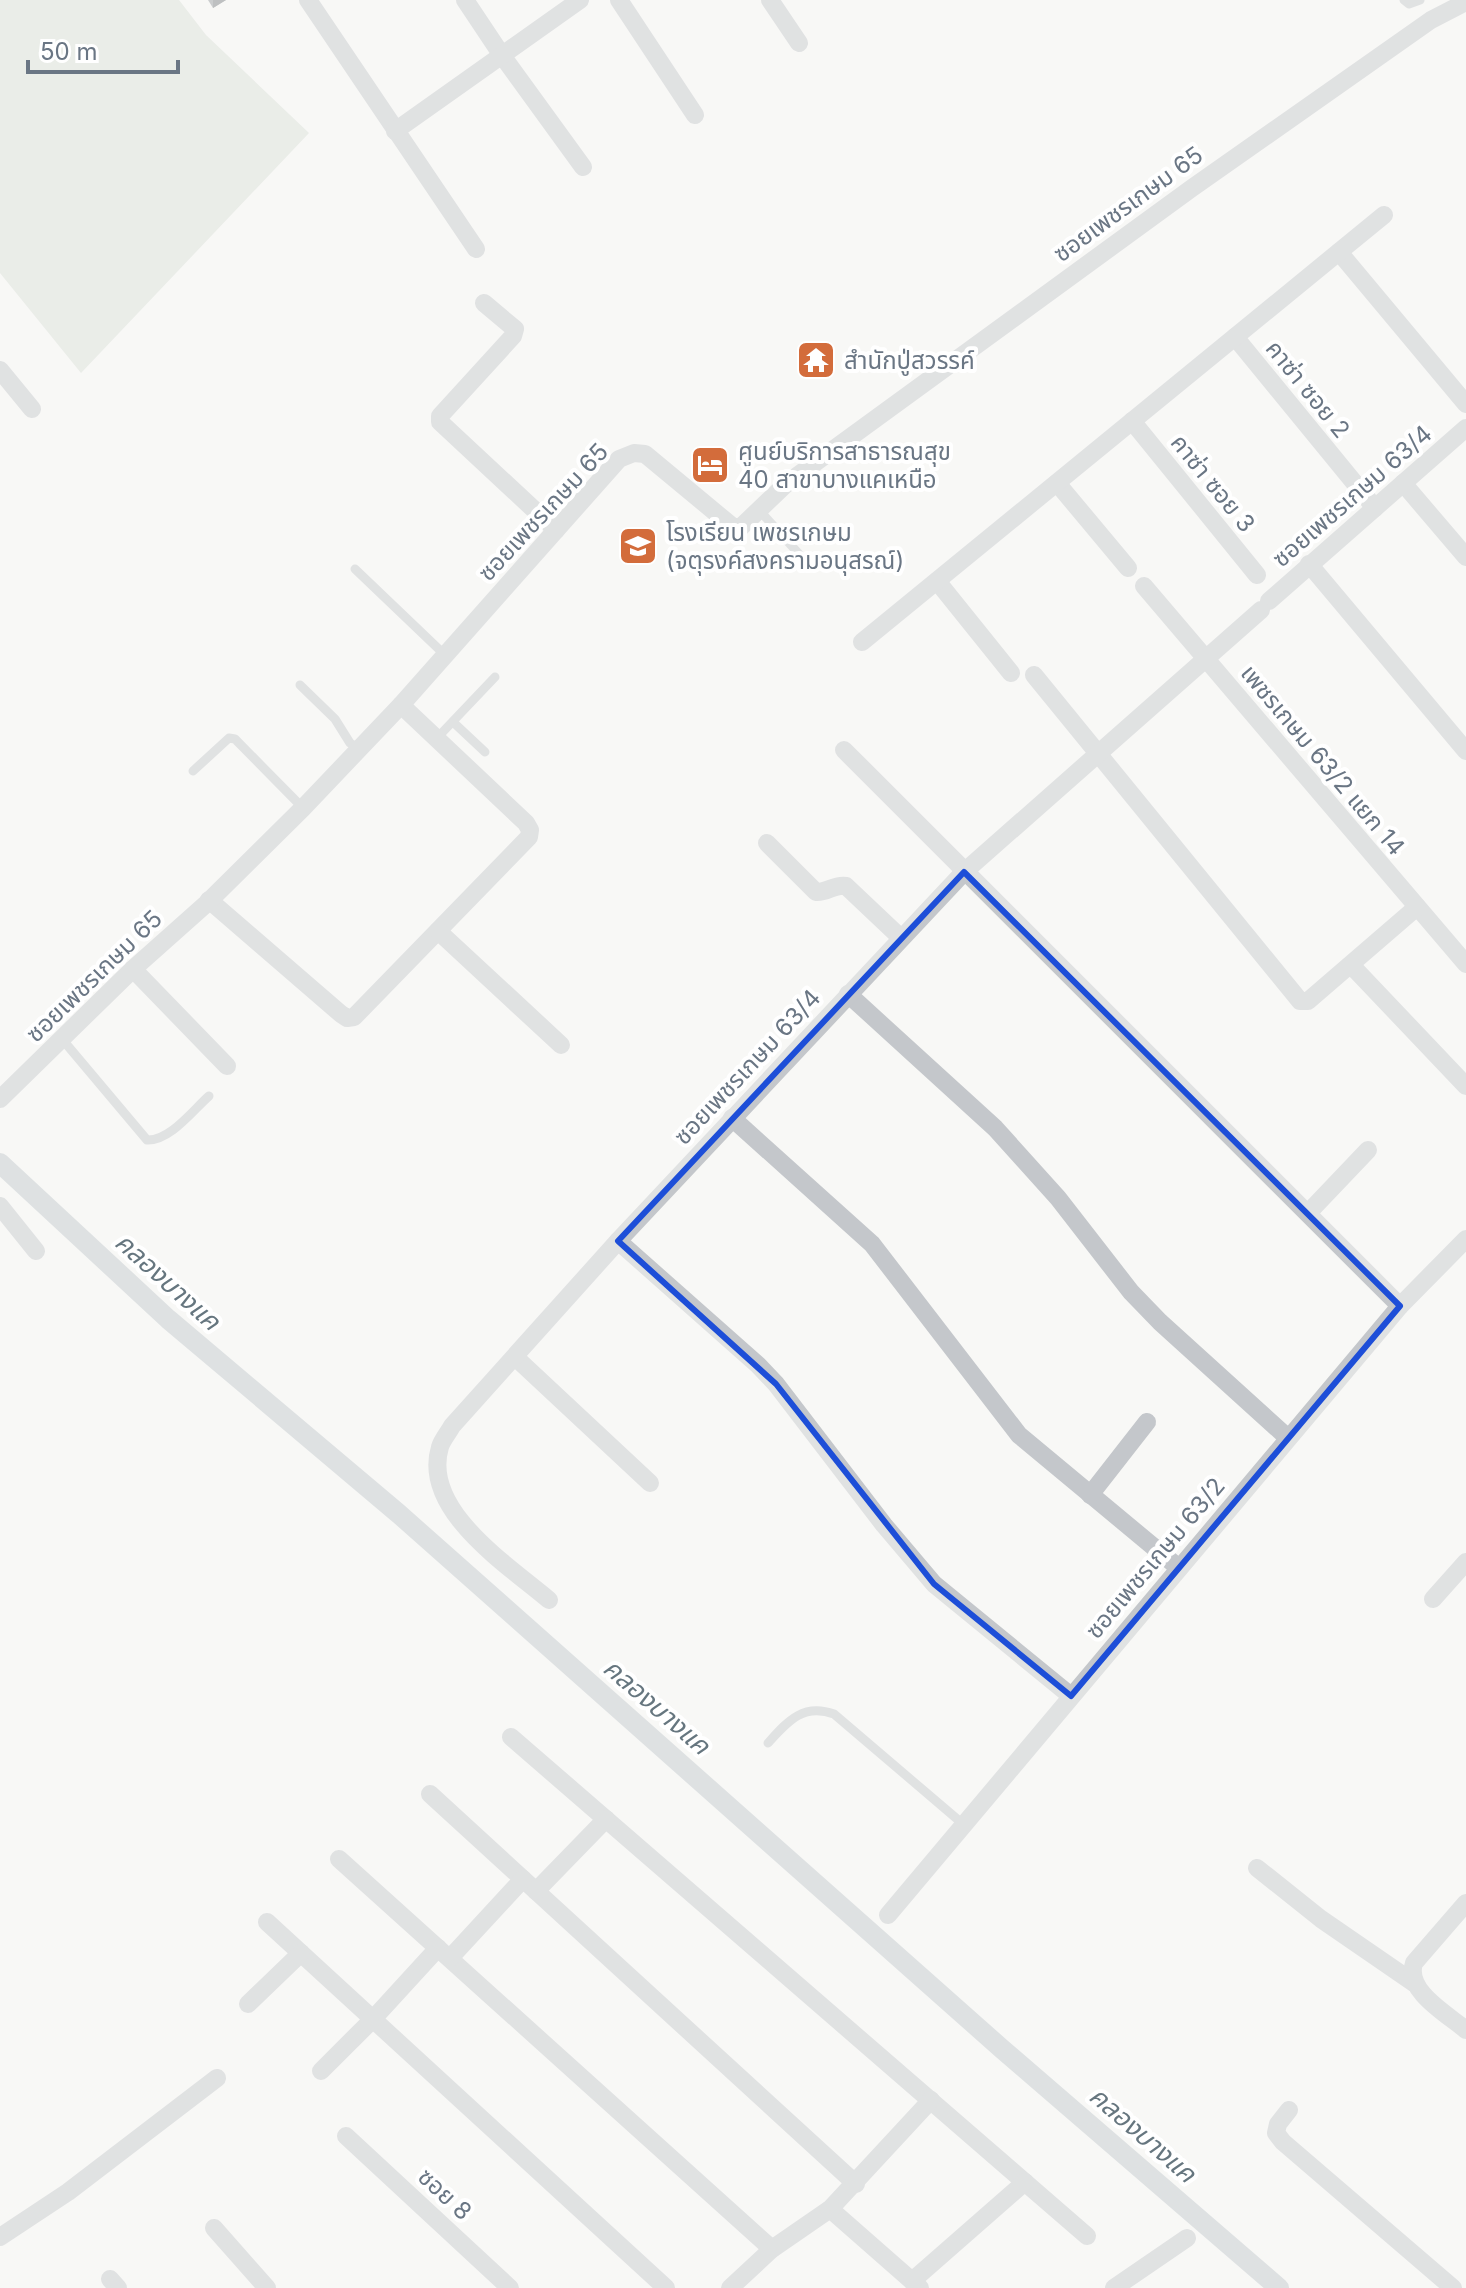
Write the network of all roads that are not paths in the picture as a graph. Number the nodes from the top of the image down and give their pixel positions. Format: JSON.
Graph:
{"nodes":[{"id":1,"x":308,"y":0,"type":"edge"},
{"id":2,"x":465,"y":0,"type":"edge"},
{"id":3,"x":580,"y":0,"type":"edge"},
{"id":4,"x":619,"y":0,"type":"edge"},
{"id":5,"x":770,"y":0,"type":"edge"},
{"id":6,"x":1404,"y":0,"type":"edge"},
{"id":7,"x":1420,"y":0,"type":"edge"},
{"id":8,"x":1466,"y":2,"type":"edge"},
{"id":9,"x":799,"y":43,"type":"dead end"},
{"id":10,"x":501,"y":54,"type":"junction"},
{"id":11,"x":695,"y":115,"type":"dead end"},
{"id":12,"x":395,"y":131,"type":"junction"},
{"id":13,"x":583,"y":167,"type":"dead end"},
{"id":14,"x":1384,"y":215,"type":"dead end"},
{"id":15,"x":476,"y":249,"type":"dead end"},
{"id":16,"x":1339,"y":252,"type":"junction"},
{"id":17,"x":484,"y":303,"type":"dead end"},
{"id":18,"x":1235,"y":337,"type":"junction"},
{"id":19,"x":0,"y":370,"type":"edge"},
{"id":20,"x":1466,"y":404,"type":"edge"},
{"id":21,"x":32,"y":409,"type":"dead end"},
{"id":22,"x":1132,"y":421,"type":"junction"},
{"id":23,"x":1466,"y":428,"type":"edge"},
{"id":24,"x":1057,"y":483,"type":"junction"},
{"id":25,"x":1403,"y":483,"type":"junction"},
{"id":26,"x":1375,"y":508,"type":"junction"},
{"id":27,"x":759,"y":510,"type":"junction"},
{"id":28,"x":556,"y":530,"type":"junction"},
{"id":29,"x":1466,"y":557,"type":"edge"},
{"id":30,"x":1309,"y":564,"type":"junction"},
{"id":31,"x":810,"y":566,"type":"dead end"},
{"id":32,"x":1128,"y":568,"type":"dead end"},
{"id":33,"x":355,"y":569,"type":"dead end"},
{"id":34,"x":1257,"y":575,"type":"dead end"},
{"id":35,"x":937,"y":581,"type":"junction"},
{"id":36,"x":1144,"y":586,"type":"dead end"},
{"id":37,"x":862,"y":642,"type":"dead end"},
{"id":38,"x":446,"y":655,"type":"junction"},
{"id":39,"x":1206,"y":659,"type":"junction"},
{"id":40,"x":1011,"y":673,"type":"dead end"},
{"id":41,"x":1034,"y":675,"type":"dead end"},
{"id":42,"x":495,"y":677,"type":"dead end"},
{"id":43,"x":300,"y":685,"type":"dead end"},
{"id":44,"x":401,"y":705,"type":"junction"},
{"id":45,"x":453,"y":722,"type":"junction"},
{"id":46,"x":437,"y":738,"type":"junction"},
{"id":47,"x":358,"y":748,"type":"junction"},
{"id":48,"x":844,"y":750,"type":"dead end"},
{"id":49,"x":1466,"y":751,"type":"edge"},
{"id":50,"x":485,"y":752,"type":"dead end"},
{"id":51,"x":1098,"y":754,"type":"junction"},
{"id":52,"x":193,"y":771,"type":"dead end"},
{"id":53,"x":303,"y":808,"type":"junction"},
{"id":54,"x":767,"y":843,"type":"dead end"},
{"id":55,"x":964,"y":872,"type":"junction"},
{"id":56,"x":209,"y":900,"type":"junction"},
{"id":57,"x":1417,"y":907,"type":"junction"},
{"id":58,"x":438,"y":931,"type":"junction"},
{"id":59,"x":901,"y":938,"type":"junction"},
{"id":60,"x":1466,"y":964,"type":"edge"},
{"id":61,"x":1351,"y":965,"type":"junction"},
{"id":62,"x":133,"y":969,"type":"junction"},
{"id":63,"x":848,"y":994,"type":"junction"},
{"id":64,"x":62,"y":1039,"type":"junction"},
{"id":65,"x":561,"y":1045,"type":"dead end"},
{"id":66,"x":227,"y":1066,"type":"dead end"},
{"id":67,"x":1466,"y":1086,"type":"edge"},
{"id":68,"x":209,"y":1096,"type":"dead end"},
{"id":69,"x":0,"y":1099,"type":"edge"},
{"id":70,"x":732,"y":1118,"type":"junction"},
{"id":71,"x":1368,"y":1150,"type":"dead end"},
{"id":72,"x":0,"y":1206,"type":"edge"},
{"id":73,"x":1308,"y":1213,"type":"junction"},
{"id":74,"x":1466,"y":1239,"type":"edge"},
{"id":75,"x":618,"y":1241,"type":"junction"},
{"id":76,"x":36,"y":1251,"type":"dead end"},
{"id":77,"x":1400,"y":1306,"type":"junction"},
{"id":78,"x":515,"y":1357,"type":"junction"},
{"id":79,"x":1147,"y":1422,"type":"dead end"},
{"id":80,"x":1288,"y":1438,"type":"junction"},
{"id":81,"x":650,"y":1483,"type":"dead end"},
{"id":82,"x":1090,"y":1495,"type":"junction"},
{"id":83,"x":1466,"y":1562,"type":"edge"},
{"id":84,"x":1179,"y":1568,"type":"junction"},
{"id":85,"x":1433,"y":1599,"type":"dead end"},
{"id":86,"x":549,"y":1600,"type":"dead end"},
{"id":87,"x":1071,"y":1696,"type":"junction"},
{"id":88,"x":511,"y":1737,"type":"dead end"},
{"id":89,"x":768,"y":1743,"type":"dead end"},
{"id":90,"x":430,"y":1794,"type":"dead end"},
{"id":91,"x":606,"y":1819,"type":"junction"},
{"id":92,"x":963,"y":1824,"type":"junction"},
{"id":93,"x":339,"y":1859,"type":"dead end"},
{"id":94,"x":1257,"y":1868,"type":"dead end"},
{"id":95,"x":529,"y":1885,"type":"junction"},
{"id":96,"x":1466,"y":1903,"type":"edge"},
{"id":97,"x":888,"y":1915,"type":"dead end"},
{"id":98,"x":267,"y":1922,"type":"dead end"},
{"id":99,"x":301,"y":1953,"type":"junction"},
{"id":100,"x":444,"y":1953,"type":"junction"},
{"id":101,"x":1414,"y":1983,"type":"junction"},
{"id":102,"x":248,"y":2004,"type":"dead end"},
{"id":103,"x":373,"y":2019,"type":"junction"},
{"id":104,"x":1466,"y":2030,"type":"edge"},
{"id":105,"x":321,"y":2071,"type":"dead end"},
{"id":106,"x":217,"y":2078,"type":"dead end"},
{"id":107,"x":931,"y":2100,"type":"junction"},
{"id":108,"x":1289,"y":2110,"type":"dead end"},
{"id":109,"x":346,"y":2136,"type":"dead end"},
{"id":110,"x":1025,"y":2182,"type":"junction"},
{"id":111,"x":856,"y":2184,"type":"junction"},
{"id":112,"x":830,"y":2209,"type":"junction"},
{"id":113,"x":214,"y":2228,"type":"dead end"},
{"id":114,"x":1087,"y":2236,"type":"dead end"},
{"id":115,"x":0,"y":2237,"type":"edge"},
{"id":116,"x":1187,"y":2238,"type":"dead end"},
{"id":117,"x":772,"y":2249,"type":"junction"},
{"id":118,"x":750,"y":2271,"type":"junction"},
{"id":119,"x":916,"y":2284,"type":"edge"},
{"id":120,"x":267,"y":2288,"type":"edge"},
{"id":121,"x":510,"y":2288,"type":"edge"},
{"id":122,"x":666,"y":2288,"type":"edge"},
{"id":123,"x":730,"y":2288,"type":"edge"},
{"id":124,"x":760,"y":2288,"type":"edge"},
{"id":125,"x":1114,"y":2288,"type":"edge"},
{"id":126,"x":1453,"y":2288,"type":"edge"}],
"edges":[{"from":1,"to":12,"type":"street"},
{"from":2,"to":10,"type":"street"},
{"from":3,"to":10,"type":"street"},
{"from":4,"to":11,"type":"street"},
{"from":5,"to":9,"type":"street"},
{"from":6,"to":7,"type":"lane"},
{"from":8,"to":27,"type":"street","name":"ซอยเพชรเกษม 65"},
{"from":10,"to":12,"type":"street"},
{"from":10,"to":13,"type":"street"},
{"from":12,"to":15,"type":"street"},
{"from":14,"to":16,"type":"street"},
{"from":16,"to":18,"type":"street"},
{"from":16,"to":20,"type":"street"},
{"from":17,"to":28,"type":"street"},
{"from":18,"to":22,"type":"street"},
{"from":18,"to":26,"type":"street","name":"คาซ่า ซอย 2"},
{"from":19,"to":21,"type":"street"},
{"from":22,"to":24,"type":"street"},
{"from":22,"to":34,"type":"street","name":"คาซ่า ซอย 3"},
{"from":23,"to":25,"type":"street","name":"ซอยเพชรเกษม 63/4"},
{"from":24,"to":32,"type":"street"},
{"from":24,"to":35,"type":"street"},
{"from":25,"to":26,"type":"street","name":"ซอยเพชรเกษม 63/4"},
{"from":25,"to":29,"type":"street"},
{"from":26,"to":30,"type":"street","name":"ซอยเพชรเกษม 63/4"},
{"from":27,"to":28,"type":"street","name":"ซอยเพชรเกษม 65"},
{"from":27,"to":31,"type":"lane"},
{"from":28,"to":38,"type":"street","name":"ซอยเพชรเกษม 65"},
{"from":30,"to":39,"type":"street","name":"ซอยเพชรเกษม 63/4"},
{"from":30,"to":49,"type":"street"},
{"from":33,"to":38,"type":"lane"},
{"from":35,"to":37,"type":"street"},
{"from":35,"to":40,"type":"street"},
{"from":36,"to":39,"type":"street","name":"เพชรเกษม 63/2 แยก 14"},
{"from":38,"to":44,"type":"street","name":"ซอยเพชรเกษม 65"},
{"from":39,"to":51,"type":"street","name":"ซอยเพชรเกษม 63/4"},
{"from":39,"to":57,"type":"street","name":"เพชรเกษม 63/2 แยก 14"},
{"from":41,"to":51,"type":"street"},
{"from":42,"to":45,"type":"lane"},
{"from":43,"to":47,"type":"lane"},
{"from":44,"to":46,"type":"street"},
{"from":44,"to":47,"type":"street","name":"ซอยเพชรเกษม 65"},
{"from":45,"to":46,"type":"lane"},
{"from":45,"to":50,"type":"lane"},
{"from":46,"to":58,"type":"street"},
{"from":47,"to":53,"type":"street","name":"ซอยเพชรเกษม 65"},
{"from":48,"to":55,"type":"street"},
{"from":51,"to":55,"type":"street","name":"ซอยเพชรเกษม 63/4"},
{"from":51,"to":61,"type":"street"},
{"from":52,"to":53,"type":"lane"},
{"from":53,"to":56,"type":"street","name":"ซอยเพชรเกษม 65"},
{"from":54,"to":59,"type":"street"},
{"from":55,"to":59,"type":"street","name":"ซอยเพชรเกษม 63/4"},
{"from":55,"to":73,"type":"street"},
{"from":56,"to":58,"type":"street"},
{"from":56,"to":62,"type":"street","name":"ซอยเพชรเกษม 65"},
{"from":57,"to":60,"type":"street","name":"เพชรเกษม 63/2 แยก 14"},
{"from":57,"to":61,"type":"street"},
{"from":58,"to":65,"type":"street"},
{"from":59,"to":63,"type":"street","name":"ซอยเพชรเกษม 63/4"},
{"from":61,"to":67,"type":"street"},
{"from":62,"to":64,"type":"street","name":"ซอยเพชรเกษม 65"},
{"from":62,"to":66,"type":"street"},
{"from":63,"to":70,"type":"street","name":"ซอยเพชรเกษม 63/4"},
{"from":63,"to":80,"type":"street"},
{"from":64,"to":68,"type":"lane"},
{"from":64,"to":69,"type":"street","name":"ซอยเพชรเกษม 65"},
{"from":70,"to":75,"type":"street","name":"ซอยเพชรเกษม 63/4"},
{"from":70,"to":82,"type":"street"},
{"from":71,"to":73,"type":"street"},
{"from":72,"to":76,"type":"street"},
{"from":73,"to":77,"type":"street"},
{"from":74,"to":77,"type":"street","name":"ซอยเพชรเกษม 63/2"},
{"from":75,"to":78,"type":"street","name":"ซอยเพชรเกษม 63/4"},
{"from":75,"to":87,"type":"street"},
{"from":77,"to":80,"type":"street","name":"ซอยเพชรเกษม 63/2"},
{"from":78,"to":81,"type":"street"},
{"from":78,"to":86,"type":"street","name":"ซอยเพชรเกษม 63/4"},
{"from":79,"to":82,"type":"street"},
{"from":80,"to":84,"type":"street","name":"ซอยเพชรเกษม 63/2"},
{"from":82,"to":84,"type":"street"},
{"from":83,"to":85,"type":"street"},
{"from":84,"to":87,"type":"street","name":"ซอยเพชรเกษม 63/2"},
{"from":87,"to":92,"type":"street","name":"ซอยเพชรเกษม 63/2"},
{"from":88,"to":91,"type":"street"},
{"from":89,"to":92,"type":"lane"},
{"from":90,"to":95,"type":"street"},
{"from":91,"to":95,"type":"street"},
{"from":91,"to":107,"type":"street"},
{"from":92,"to":97,"type":"street","name":"ซอยเพชรเกษม 63/2"},
{"from":93,"to":100,"type":"street"},
{"from":94,"to":101,"type":"street"},
{"from":95,"to":100,"type":"street"},
{"from":95,"to":111,"type":"street"},
{"from":96,"to":101,"type":"street"},
{"from":98,"to":99,"type":"street"},
{"from":99,"to":102,"type":"street"},
{"from":99,"to":103,"type":"street"},
{"from":100,"to":103,"type":"street"},
{"from":100,"to":117,"type":"street"},
{"from":101,"to":104,"type":"street"},
{"from":103,"to":105,"type":"street"},
{"from":103,"to":122,"type":"street"},
{"from":106,"to":115,"type":"street"},
{"from":107,"to":110,"type":"street"},
{"from":107,"to":111,"type":"street"},
{"from":108,"to":126,"type":"street"},
{"from":109,"to":121,"type":"street","name":"ซอย 8"},
{"from":110,"to":114,"type":"street"},
{"from":110,"to":119,"type":"street"},
{"from":111,"to":112,"type":"street"},
{"from":112,"to":117,"type":"street"},
{"from":112,"to":119,"type":"street"},
{"from":113,"to":120,"type":"street"},
{"from":116,"to":125,"type":"street"},
{"from":117,"to":118,"type":"street"},
{"from":118,"to":123,"type":"street"},
{"from":118,"to":124,"type":"street"}]}
